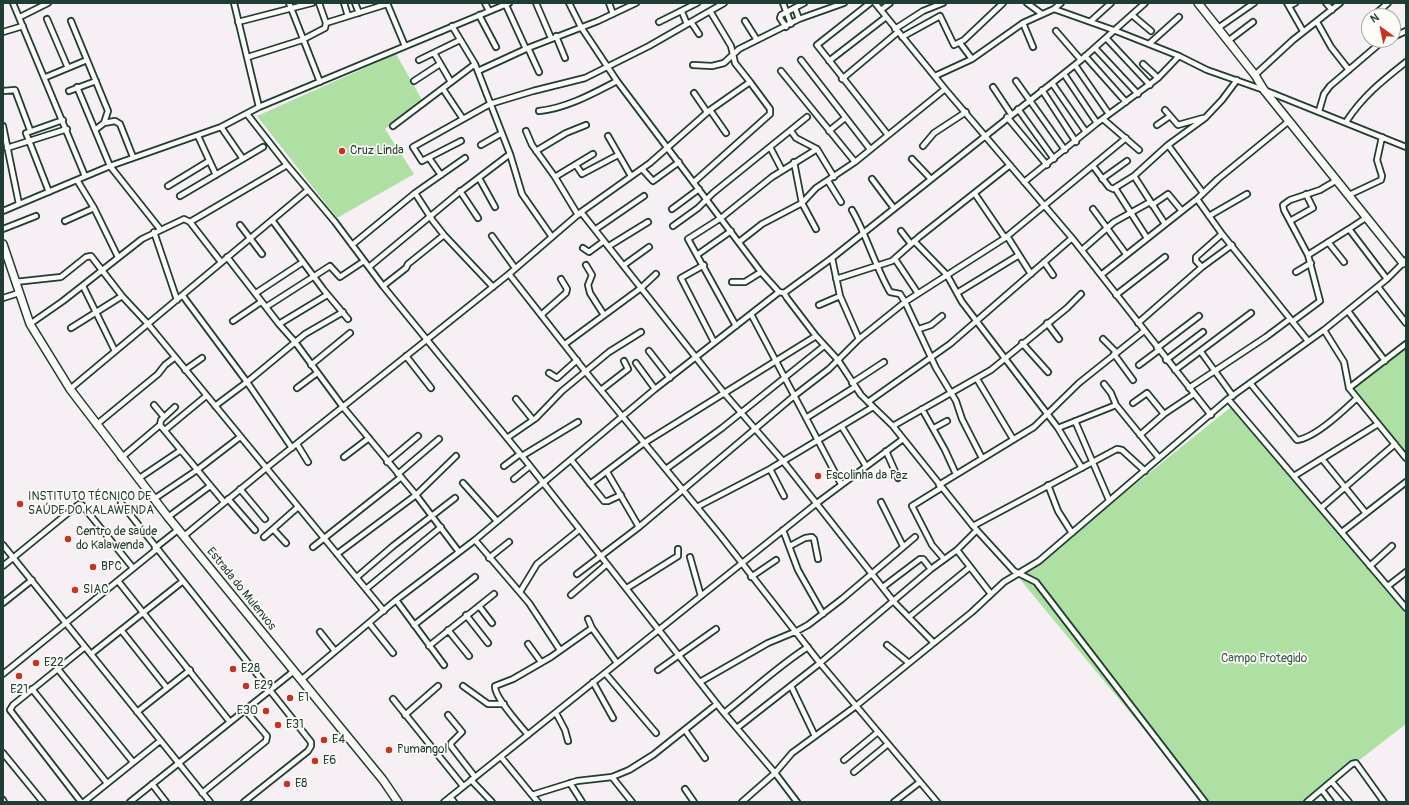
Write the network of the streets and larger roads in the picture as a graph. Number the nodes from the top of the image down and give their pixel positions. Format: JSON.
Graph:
{"nodes":[{"id":1,"x":13,"y":3,"type":"edge"},
{"id":2,"x":48,"y":3,"type":"edge"},
{"id":3,"x":234,"y":3,"type":"edge"},
{"id":4,"x":312,"y":3,"type":"edge"},
{"id":5,"x":319,"y":3,"type":"edge"},
{"id":6,"x":344,"y":3,"type":"edge"},
{"id":7,"x":355,"y":3,"type":"edge"},
{"id":8,"x":387,"y":3,"type":"edge"},
{"id":9,"x":485,"y":3,"type":"edge"},
{"id":10,"x":536,"y":3,"type":"edge"},
{"id":11,"x":569,"y":3,"type":"edge"},
{"id":12,"x":609,"y":3,"type":"edge"},
{"id":13,"x":636,"y":3,"type":"edge"},
{"id":14,"x":697,"y":3,"type":"edge"},
{"id":15,"x":724,"y":3,"type":"edge"},
{"id":16,"x":783,"y":3,"type":"edge"},
{"id":17,"x":804,"y":3,"type":"edge"},
{"id":18,"x":844,"y":3,"type":"edge"},
{"id":19,"x":870,"y":3,"type":"edge"},
{"id":20,"x":875,"y":3,"type":"edge"},
{"id":21,"x":890,"y":3,"type":"edge"},
{"id":22,"x":943,"y":3,"type":"edge"},
{"id":23,"x":1002,"y":3,"type":"edge"},
{"id":24,"x":1027,"y":3,"type":"edge"},
{"id":25,"x":1061,"y":3,"type":"edge"},
{"id":26,"x":1111,"y":3,"type":"edge"},
{"id":27,"x":1254,"y":3,"type":"edge"},
{"id":28,"x":1295,"y":3,"type":"edge"},
{"id":29,"x":1326,"y":3,"type":"edge"},
{"id":30,"x":1340,"y":3,"type":"edge"},
{"id":31,"x":507,"y":4,"type":"edge"},
{"id":32,"x":1142,"y":4,"type":"edge"},
{"id":33,"x":1200,"y":4,"type":"edge"},
{"id":34,"x":1288,"y":4,"type":"edge"},
{"id":35,"x":289,"y":5,"type":"edge"},
{"id":36,"x":795,"y":8,"type":"junction"},
{"id":37,"x":1054,"y":9,"type":"junction"},
{"id":38,"x":881,"y":10,"type":"junction"},
{"id":39,"x":1332,"y":10,"type":"junction"},
{"id":40,"x":489,"y":11,"type":"junction"},
{"id":41,"x":710,"y":11,"type":"junction"},
{"id":42,"x":682,"y":12,"type":"junction"},
{"id":43,"x":787,"y":12,"type":"junction"},
{"id":44,"x":359,"y":13,"type":"junction"},
{"id":45,"x":613,"y":14,"type":"junction"},
{"id":46,"x":1042,"y":14,"type":"junction"},
{"id":47,"x":479,"y":15,"type":"junction"},
{"id":48,"x":1132,"y":15,"type":"junction"},
{"id":49,"x":348,"y":16,"type":"junction"},
{"id":50,"x":20,"y":17,"type":"junction"},
{"id":51,"x":886,"y":17,"type":"junction"},
{"id":52,"x":1179,"y":17,"type":"dead end"},
{"id":53,"x":47,"y":19,"type":"dead end"},
{"id":54,"x":800,"y":19,"type":"junction"},
{"id":55,"x":71,"y":21,"type":"dead end"},
{"id":56,"x":745,"y":21,"type":"dead end"},
{"id":57,"x":1091,"y":21,"type":"junction"},
{"id":58,"x":238,"y":22,"type":"junction"},
{"id":59,"x":659,"y":22,"type":"dead end"},
{"id":60,"x":1253,"y":22,"type":"dead end"},
{"id":61,"x":1317,"y":22,"type":"junction"},
{"id":62,"x":326,"y":23,"type":"junction"},
{"id":63,"x":689,"y":23,"type":"junction"},
{"id":64,"x":1023,"y":23,"type":"junction"},
{"id":65,"x":791,"y":24,"type":"junction"},
{"id":66,"x":24,"y":26,"type":"junction"},
{"id":67,"x":452,"y":26,"type":"junction"},
{"id":68,"x":581,"y":27,"type":"junction"},
{"id":69,"x":786,"y":27,"type":"junction"},
{"id":70,"x":1218,"y":28,"type":"junction"},
{"id":71,"x":896,"y":31,"type":"junction"},
{"id":72,"x":1056,"y":31,"type":"dead end"},
{"id":73,"x":1116,"y":31,"type":"junction"},
{"id":74,"x":1151,"y":31,"type":"dead end"},
{"id":75,"x":3,"y":32,"type":"edge"},
{"id":76,"x":1303,"y":32,"type":"junction"},
{"id":77,"x":699,"y":34,"type":"dead end"},
{"id":78,"x":554,"y":37,"type":"junction"},
{"id":79,"x":902,"y":37,"type":"junction"},
{"id":80,"x":1107,"y":39,"type":"junction"},
{"id":81,"x":302,"y":40,"type":"junction"},
{"id":82,"x":460,"y":40,"type":"junction"},
{"id":83,"x":757,"y":40,"type":"junction"},
{"id":84,"x":1228,"y":41,"type":"junction"},
{"id":85,"x":960,"y":43,"type":"junction"},
{"id":86,"x":1148,"y":44,"type":"junction"},
{"id":87,"x":405,"y":46,"type":"junction"},
{"id":88,"x":496,"y":47,"type":"dead end"},
{"id":89,"x":1033,"y":47,"type":"dead end"},
{"id":90,"x":527,"y":48,"type":"junction"},
{"id":91,"x":1095,"y":48,"type":"junction"},
{"id":92,"x":1375,"y":48,"type":"edge"},
{"id":93,"x":434,"y":53,"type":"junction"},
{"id":94,"x":1085,"y":56,"type":"junction"},
{"id":95,"x":1179,"y":56,"type":"junction"},
{"id":96,"x":248,"y":57,"type":"junction"},
{"id":97,"x":732,"y":57,"type":"junction"},
{"id":98,"x":565,"y":58,"type":"dead end"},
{"id":99,"x":972,"y":59,"type":"junction"},
{"id":100,"x":86,"y":60,"type":"junction"},
{"id":101,"x":419,"y":60,"type":"dead end"},
{"id":102,"x":801,"y":60,"type":"dead end"},
{"id":103,"x":1081,"y":60,"type":"junction"},
{"id":104,"x":829,"y":61,"type":"junction"},
{"id":105,"x":1406,"y":62,"type":"edge"},
{"id":106,"x":440,"y":64,"type":"junction"},
{"id":107,"x":475,"y":64,"type":"junction"},
{"id":108,"x":1143,"y":64,"type":"dead end"},
{"id":109,"x":693,"y":65,"type":"dead end"},
{"id":110,"x":1074,"y":65,"type":"junction"},
{"id":111,"x":68,"y":68,"type":"junction"},
{"id":112,"x":608,"y":68,"type":"junction"},
{"id":113,"x":1349,"y":70,"type":"junction"},
{"id":114,"x":478,"y":71,"type":"junction"},
{"id":115,"x":781,"y":71,"type":"dead end"},
{"id":116,"x":539,"y":72,"type":"dead end"},
{"id":117,"x":1064,"y":74,"type":"junction"},
{"id":118,"x":1255,"y":75,"type":"junction"},
{"id":119,"x":935,"y":76,"type":"junction"},
{"id":120,"x":46,"y":77,"type":"junction"},
{"id":121,"x":1158,"y":78,"type":"junction"},
{"id":122,"x":842,"y":79,"type":"junction"},
{"id":123,"x":1237,"y":80,"type":"junction"},
{"id":124,"x":96,"y":81,"type":"junction"},
{"id":125,"x":414,"y":81,"type":"dead end"},
{"id":126,"x":618,"y":81,"type":"junction"},
{"id":127,"x":1016,"y":81,"type":"dead end"},
{"id":128,"x":320,"y":82,"type":"junction"},
{"id":129,"x":451,"y":82,"type":"junction"},
{"id":130,"x":750,"y":82,"type":"junction"},
{"id":131,"x":1052,"y":83,"type":"junction"},
{"id":132,"x":1150,"y":85,"type":"junction"},
{"id":133,"x":77,"y":87,"type":"junction"},
{"id":134,"x":993,"y":87,"type":"dead end"},
{"id":135,"x":443,"y":89,"type":"junction"},
{"id":136,"x":945,"y":89,"type":"junction"},
{"id":137,"x":1042,"y":90,"type":"junction"},
{"id":138,"x":1264,"y":90,"type":"junction"},
{"id":139,"x":3,"y":91,"type":"edge"},
{"id":140,"x":69,"y":91,"type":"dead end"},
{"id":141,"x":694,"y":93,"type":"dead end"},
{"id":142,"x":1138,"y":94,"type":"junction"},
{"id":143,"x":1028,"y":100,"type":"junction"},
{"id":144,"x":1126,"y":102,"type":"junction"},
{"id":145,"x":490,"y":104,"type":"junction"},
{"id":146,"x":259,"y":107,"type":"junction"},
{"id":147,"x":1018,"y":109,"type":"junction"},
{"id":148,"x":1165,"y":110,"type":"dead end"},
{"id":149,"x":539,"y":111,"type":"dead end"},
{"id":150,"x":708,"y":111,"type":"junction"},
{"id":151,"x":1319,"y":111,"type":"junction"},
{"id":152,"x":966,"y":112,"type":"junction"},
{"id":153,"x":246,"y":114,"type":"junction"},
{"id":154,"x":1011,"y":114,"type":"junction"},
{"id":155,"x":1109,"y":114,"type":"junction"},
{"id":156,"x":1170,"y":116,"type":"junction"},
{"id":157,"x":807,"y":117,"type":"dead end"},
{"id":158,"x":1007,"y":117,"type":"junction"},
{"id":159,"x":845,"y":118,"type":"junction"},
{"id":160,"x":1205,"y":118,"type":"junction"},
{"id":161,"x":1103,"y":119,"type":"junction"},
{"id":162,"x":63,"y":120,"type":"junction"},
{"id":163,"x":463,"y":120,"type":"junction"},
{"id":164,"x":1289,"y":121,"type":"junction"},
{"id":165,"x":1346,"y":122,"type":"junction"},
{"id":166,"x":1097,"y":123,"type":"junction"},
{"id":167,"x":104,"y":124,"type":"junction"},
{"id":168,"x":1157,"y":125,"type":"dead end"},
{"id":169,"x":3,"y":126,"type":"edge"},
{"id":170,"x":393,"y":126,"type":"dead end"},
{"id":171,"x":586,"y":126,"type":"dead end"},
{"id":172,"x":221,"y":127,"type":"junction"},
{"id":173,"x":67,"y":129,"type":"junction"},
{"id":174,"x":30,"y":130,"type":"junction"},
{"id":175,"x":95,"y":130,"type":"junction"},
{"id":176,"x":526,"y":131,"type":"dead end"},
{"id":177,"x":791,"y":131,"type":"junction"},
{"id":178,"x":830,"y":131,"type":"junction"},
{"id":179,"x":1086,"y":132,"type":"junction"},
{"id":180,"x":502,"y":133,"type":"junction"},
{"id":181,"x":726,"y":133,"type":"dead end"},
{"id":182,"x":888,"y":135,"type":"junction"},
{"id":183,"x":985,"y":135,"type":"junction"},
{"id":184,"x":198,"y":136,"type":"junction"},
{"id":185,"x":608,"y":136,"type":"dead end"},
{"id":186,"x":1382,"y":137,"type":"junction"},
{"id":187,"x":1126,"y":138,"type":"junction"},
{"id":188,"x":29,"y":142,"type":"junction"},
{"id":189,"x":461,"y":142,"type":"dead end"},
{"id":190,"x":1076,"y":142,"type":"junction"},
{"id":191,"x":481,"y":145,"type":"dead end"},
{"id":192,"x":1168,"y":145,"type":"junction"},
{"id":193,"x":923,"y":146,"type":"dead end"},
{"id":194,"x":1406,"y":146,"type":"edge"},
{"id":195,"x":263,"y":147,"type":"dead end"},
{"id":196,"x":770,"y":147,"type":"junction"},
{"id":197,"x":7,"y":148,"type":"junction"},
{"id":198,"x":668,"y":148,"type":"junction"},
{"id":199,"x":817,"y":149,"type":"junction"},
{"id":200,"x":870,"y":149,"type":"junction"},
{"id":201,"x":1065,"y":150,"type":"junction"},
{"id":202,"x":1139,"y":150,"type":"dead end"},
{"id":203,"x":536,"y":151,"type":"junction"},
{"id":204,"x":510,"y":154,"type":"junction"},
{"id":205,"x":594,"y":154,"type":"dead end"},
{"id":206,"x":618,"y":155,"type":"junction"},
{"id":207,"x":133,"y":157,"type":"junction"},
{"id":208,"x":429,"y":158,"type":"junction"},
{"id":209,"x":465,"y":158,"type":"dead end"},
{"id":210,"x":243,"y":159,"type":"junction"},
{"id":211,"x":912,"y":159,"type":"dead end"},
{"id":212,"x":1054,"y":159,"type":"junction"},
{"id":213,"x":209,"y":160,"type":"junction"},
{"id":214,"x":1128,"y":161,"type":"dead end"},
{"id":215,"x":679,"y":162,"type":"junction"},
{"id":216,"x":794,"y":162,"type":"junction"},
{"id":217,"x":855,"y":162,"type":"junction"},
{"id":218,"x":576,"y":164,"type":"junction"},
{"id":219,"x":287,"y":165,"type":"junction"},
{"id":220,"x":1010,"y":165,"type":"junction"},
{"id":221,"x":1047,"y":165,"type":"junction"},
{"id":222,"x":110,"y":166,"type":"junction"},
{"id":223,"x":1093,"y":166,"type":"junction"},
{"id":224,"x":642,"y":168,"type":"junction"},
{"id":225,"x":782,"y":170,"type":"junction"},
{"id":226,"x":216,"y":175,"type":"junction"},
{"id":227,"x":441,"y":175,"type":"junction"},
{"id":228,"x":85,"y":176,"type":"junction"},
{"id":229,"x":631,"y":176,"type":"junction"},
{"id":230,"x":1134,"y":176,"type":"junction"},
{"id":231,"x":555,"y":177,"type":"junction"},
{"id":232,"x":834,"y":177,"type":"junction"},
{"id":233,"x":479,"y":178,"type":"junction"},
{"id":234,"x":930,"y":178,"type":"junction"},
{"id":235,"x":872,"y":179,"type":"dead end"},
{"id":236,"x":1102,"y":179,"type":"junction"},
{"id":237,"x":77,"y":180,"type":"junction"},
{"id":238,"x":1337,"y":180,"type":"junction"},
{"id":239,"x":828,"y":181,"type":"junction"},
{"id":240,"x":694,"y":182,"type":"junction"},
{"id":241,"x":1024,"y":182,"type":"junction"},
{"id":242,"x":168,"y":186,"type":"dead end"},
{"id":243,"x":1115,"y":188,"type":"junction"},
{"id":244,"x":699,"y":189,"type":"junction"},
{"id":245,"x":308,"y":190,"type":"junction"},
{"id":246,"x":460,"y":191,"type":"junction"},
{"id":247,"x":49,"y":192,"type":"junction"},
{"id":248,"x":415,"y":193,"type":"junction"},
{"id":249,"x":1204,"y":193,"type":"junction"},
{"id":250,"x":975,"y":194,"type":"junction"},
{"id":251,"x":1247,"y":194,"type":"dead end"},
{"id":252,"x":1306,"y":194,"type":"junction"},
{"id":253,"x":1349,"y":194,"type":"junction"},
{"id":254,"x":180,"y":196,"type":"dead end"},
{"id":255,"x":644,"y":196,"type":"dead end"},
{"id":256,"x":1197,"y":199,"type":"junction"},
{"id":257,"x":708,"y":200,"type":"junction"},
{"id":258,"x":841,"y":202,"type":"dead end"},
{"id":259,"x":802,"y":203,"type":"junction"},
{"id":260,"x":19,"y":204,"type":"junction"},
{"id":261,"x":1152,"y":204,"type":"junction"},
{"id":262,"x":494,"y":207,"type":"dead end"},
{"id":263,"x":1044,"y":207,"type":"junction"},
{"id":264,"x":94,"y":208,"type":"junction"},
{"id":265,"x":893,"y":208,"type":"junction"},
{"id":266,"x":672,"y":209,"type":"dead end"},
{"id":267,"x":1093,"y":209,"type":"dead end"},
{"id":268,"x":852,"y":210,"type":"dead end"},
{"id":269,"x":3,"y":211,"type":"edge"},
{"id":270,"x":1182,"y":211,"type":"junction"},
{"id":271,"x":580,"y":214,"type":"junction"},
{"id":272,"x":1132,"y":214,"type":"junction"},
{"id":273,"x":431,"y":215,"type":"junction"},
{"id":274,"x":36,"y":216,"type":"dead end"},
{"id":275,"x":1209,"y":216,"type":"junction"},
{"id":276,"x":1367,"y":217,"type":"junction"},
{"id":277,"x":478,"y":218,"type":"dead end"},
{"id":278,"x":721,"y":218,"type":"junction"},
{"id":279,"x":65,"y":220,"type":"dead end"},
{"id":280,"x":272,"y":220,"type":"junction"},
{"id":281,"x":1290,"y":221,"type":"junction"},
{"id":282,"x":190,"y":222,"type":"junction"},
{"id":283,"x":648,"y":222,"type":"dead end"},
{"id":284,"x":1165,"y":224,"type":"junction"},
{"id":285,"x":240,"y":225,"type":"dead end"},
{"id":286,"x":673,"y":226,"type":"dead end"},
{"id":287,"x":3,"y":228,"type":"edge"},
{"id":288,"x":1107,"y":228,"type":"junction"},
{"id":289,"x":160,"y":229,"type":"junction"},
{"id":290,"x":596,"y":229,"type":"junction"},
{"id":291,"x":816,"y":229,"type":"dead end"},
{"id":292,"x":1349,"y":229,"type":"junction"},
{"id":293,"x":731,"y":231,"type":"junction"},
{"id":294,"x":864,"y":231,"type":"junction"},
{"id":295,"x":901,"y":231,"type":"dead end"},
{"id":296,"x":154,"y":232,"type":"junction"},
{"id":297,"x":1222,"y":234,"type":"junction"},
{"id":298,"x":444,"y":235,"type":"junction"},
{"id":299,"x":492,"y":236,"type":"dead end"},
{"id":300,"x":552,"y":237,"type":"junction"},
{"id":301,"x":1006,"y":237,"type":"junction"},
{"id":302,"x":1072,"y":238,"type":"junction"},
{"id":303,"x":1147,"y":238,"type":"junction"},
{"id":304,"x":249,"y":239,"type":"junction"},
{"id":305,"x":604,"y":241,"type":"junction"},
{"id":306,"x":739,"y":242,"type":"junction"},
{"id":307,"x":1328,"y":242,"type":"junction"},
{"id":308,"x":913,"y":243,"type":"junction"},
{"id":309,"x":3,"y":244,"type":"edge"},
{"id":310,"x":352,"y":245,"type":"junction"},
{"id":311,"x":1232,"y":245,"type":"junction"},
{"id":312,"x":609,"y":246,"type":"junction"},
{"id":313,"x":649,"y":247,"type":"dead end"},
{"id":314,"x":583,"y":248,"type":"dead end"},
{"id":315,"x":1082,"y":250,"type":"junction"},
{"id":316,"x":262,"y":254,"type":"dead end"},
{"id":317,"x":1126,"y":254,"type":"junction"},
{"id":318,"x":698,"y":255,"type":"junction"},
{"id":319,"x":1019,"y":255,"type":"junction"},
{"id":320,"x":1308,"y":255,"type":"junction"},
{"id":321,"x":118,"y":257,"type":"junction"},
{"id":322,"x":227,"y":257,"type":"junction"},
{"id":323,"x":1165,"y":257,"type":"dead end"},
{"id":324,"x":832,"y":258,"type":"junction"},
{"id":325,"x":895,"y":259,"type":"junction"},
{"id":326,"x":364,"y":261,"type":"junction"},
{"id":327,"x":221,"y":262,"type":"junction"},
{"id":328,"x":303,"y":262,"type":"junction"},
{"id":329,"x":1044,"y":262,"type":"junction"},
{"id":330,"x":1344,"y":262,"type":"dead end"},
{"id":331,"x":1311,"y":263,"type":"junction"},
{"id":332,"x":1405,"y":263,"type":"edge"},
{"id":333,"x":586,"y":265,"type":"dead end"},
{"id":334,"x":624,"y":265,"type":"junction"},
{"id":335,"x":704,"y":265,"type":"junction"},
{"id":336,"x":368,"y":267,"type":"junction"},
{"id":337,"x":878,"y":267,"type":"junction"},
{"id":338,"x":1202,"y":267,"type":"junction"},
{"id":339,"x":515,"y":268,"type":"junction"},
{"id":340,"x":101,"y":270,"type":"junction"},
{"id":341,"x":761,"y":272,"type":"junction"},
{"id":342,"x":1296,"y":272,"type":"dead end"},
{"id":343,"x":509,"y":274,"type":"junction"},
{"id":344,"x":656,"y":274,"type":"dead end"},
{"id":345,"x":1031,"y":274,"type":"junction"},
{"id":346,"x":947,"y":275,"type":"junction"},
{"id":347,"x":1053,"y":275,"type":"dead end"},
{"id":348,"x":1101,"y":275,"type":"junction"},
{"id":349,"x":313,"y":277,"type":"junction"},
{"id":350,"x":561,"y":279,"type":"dead end"},
{"id":351,"x":836,"y":279,"type":"junction"},
{"id":352,"x":1387,"y":280,"type":"junction"},
{"id":353,"x":16,"y":282,"type":"junction"},
{"id":354,"x":732,"y":282,"type":"dead end"},
{"id":355,"x":83,"y":286,"type":"junction"},
{"id":356,"x":383,"y":286,"type":"junction"},
{"id":357,"x":493,"y":287,"type":"junction"},
{"id":358,"x":1378,"y":287,"type":"junction"},
{"id":359,"x":641,"y":288,"type":"junction"},
{"id":360,"x":778,"y":292,"type":"junction"},
{"id":361,"x":917,"y":292,"type":"junction"},
{"id":362,"x":19,"y":293,"type":"junction"},
{"id":363,"x":256,"y":293,"type":"junction"},
{"id":364,"x":957,"y":293,"type":"junction"},
{"id":365,"x":784,"y":294,"type":"junction"},
{"id":366,"x":1081,"y":294,"type":"dead end"},
{"id":367,"x":328,"y":295,"type":"junction"},
{"id":368,"x":1116,"y":295,"type":"junction"},
{"id":369,"x":122,"y":296,"type":"junction"},
{"id":370,"x":183,"y":296,"type":"junction"},
{"id":371,"x":840,"y":296,"type":"junction"},
{"id":372,"x":3,"y":298,"type":"edge"},
{"id":373,"x":177,"y":300,"type":"junction"},
{"id":374,"x":262,"y":302,"type":"junction"},
{"id":375,"x":905,"y":302,"type":"junction"},
{"id":376,"x":819,"y":305,"type":"dead end"},
{"id":377,"x":266,"y":307,"type":"junction"},
{"id":378,"x":1348,"y":311,"type":"junction"},
{"id":379,"x":343,"y":312,"type":"junction"},
{"id":380,"x":96,"y":313,"type":"junction"},
{"id":381,"x":1251,"y":313,"type":"dead end"},
{"id":382,"x":751,"y":314,"type":"junction"},
{"id":383,"x":541,"y":315,"type":"junction"},
{"id":384,"x":604,"y":315,"type":"junction"},
{"id":385,"x":942,"y":316,"type":"dead end"},
{"id":386,"x":1199,"y":316,"type":"dead end"},
{"id":387,"x":348,"y":319,"type":"dead end"},
{"id":388,"x":1292,"y":320,"type":"junction"},
{"id":389,"x":233,"y":322,"type":"dead end"},
{"id":390,"x":976,"y":323,"type":"junction"},
{"id":391,"x":1047,"y":323,"type":"junction"},
{"id":392,"x":1138,"y":323,"type":"junction"},
{"id":393,"x":1406,"y":323,"type":"edge"},
{"id":394,"x":30,"y":324,"type":"junction"},
{"id":395,"x":148,"y":324,"type":"junction"},
{"id":396,"x":279,"y":324,"type":"junction"},
{"id":397,"x":736,"y":326,"type":"junction"},
{"id":398,"x":71,"y":328,"type":"dead end"},
{"id":399,"x":918,"y":329,"type":"junction"},
{"id":400,"x":1324,"y":330,"type":"junction"},
{"id":401,"x":1144,"y":331,"type":"junction"},
{"id":402,"x":641,"y":332,"type":"dead end"},
{"id":403,"x":1203,"y":332,"type":"dead end"},
{"id":404,"x":350,"y":334,"type":"dead end"},
{"id":405,"x":816,"y":336,"type":"junction"},
{"id":406,"x":427,"y":339,"type":"junction"},
{"id":407,"x":859,"y":339,"type":"junction"},
{"id":408,"x":1058,"y":339,"type":"dead end"},
{"id":409,"x":1103,"y":339,"type":"dead end"},
{"id":410,"x":1308,"y":341,"type":"junction"},
{"id":411,"x":295,"y":342,"type":"junction"},
{"id":412,"x":714,"y":342,"type":"junction"},
{"id":413,"x":1022,"y":343,"type":"junction"},
{"id":414,"x":565,"y":344,"type":"junction"},
{"id":415,"x":1406,"y":344,"type":"edge"},
{"id":416,"x":824,"y":346,"type":"junction"},
{"id":417,"x":1158,"y":349,"type":"junction"},
{"id":418,"x":115,"y":351,"type":"junction"},
{"id":419,"x":649,"y":351,"type":"dead end"},
{"id":420,"x":1201,"y":352,"type":"junction"},
{"id":421,"x":1115,"y":353,"type":"junction"},
{"id":422,"x":406,"y":356,"type":"junction"},
{"id":423,"x":697,"y":357,"type":"junction"},
{"id":424,"x":931,"y":357,"type":"junction"},
{"id":425,"x":174,"y":358,"type":"junction"},
{"id":426,"x":202,"y":358,"type":"dead end"},
{"id":427,"x":1005,"y":359,"type":"junction"},
{"id":428,"x":577,"y":360,"type":"junction"},
{"id":429,"x":838,"y":360,"type":"junction"},
{"id":430,"x":1166,"y":360,"type":"junction"},
{"id":431,"x":624,"y":361,"type":"dead end"},
{"id":432,"x":775,"y":361,"type":"junction"},
{"id":433,"x":1385,"y":361,"type":"junction"},
{"id":434,"x":884,"y":362,"type":"dead end"},
{"id":435,"x":636,"y":363,"type":"dead end"},
{"id":436,"x":312,"y":365,"type":"junction"},
{"id":437,"x":1139,"y":365,"type":"dead end"},
{"id":438,"x":185,"y":370,"type":"junction"},
{"id":439,"x":1175,"y":370,"type":"junction"},
{"id":440,"x":1214,"y":370,"type":"junction"},
{"id":441,"x":585,"y":371,"type":"junction"},
{"id":442,"x":1048,"y":372,"type":"dead end"},
{"id":443,"x":317,"y":373,"type":"junction"},
{"id":444,"x":550,"y":373,"type":"dead end"},
{"id":445,"x":670,"y":378,"type":"junction"},
{"id":446,"x":785,"y":378,"type":"junction"},
{"id":447,"x":977,"y":379,"type":"junction"},
{"id":448,"x":1132,"y":380,"type":"dead end"},
{"id":449,"x":247,"y":382,"type":"junction"},
{"id":450,"x":1250,"y":383,"type":"junction"},
{"id":451,"x":1104,"y":384,"type":"dead end"},
{"id":452,"x":853,"y":385,"type":"junction"},
{"id":453,"x":297,"y":388,"type":"dead end"},
{"id":454,"x":431,"y":388,"type":"dead end"},
{"id":455,"x":1189,"y":388,"type":"junction"},
{"id":456,"x":1349,"y":388,"type":"junction"},
{"id":457,"x":70,"y":389,"type":"junction"},
{"id":458,"x":655,"y":389,"type":"junction"},
{"id":459,"x":601,"y":390,"type":"junction"},
{"id":460,"x":951,"y":392,"type":"junction"},
{"id":461,"x":724,"y":393,"type":"junction"},
{"id":462,"x":1194,"y":394,"type":"junction"},
{"id":463,"x":206,"y":396,"type":"junction"},
{"id":464,"x":794,"y":396,"type":"junction"},
{"id":465,"x":1231,"y":398,"type":"junction"},
{"id":466,"x":1357,"y":398,"type":"junction"},
{"id":467,"x":516,"y":399,"type":"dead end"},
{"id":468,"x":868,"y":402,"type":"junction"},
{"id":469,"x":1133,"y":403,"type":"dead end"},
{"id":470,"x":154,"y":405,"type":"dead end"},
{"id":471,"x":1116,"y":405,"type":"junction"},
{"id":472,"x":215,"y":406,"type":"junction"},
{"id":473,"x":175,"y":407,"type":"dead end"},
{"id":474,"x":343,"y":407,"type":"junction"},
{"id":475,"x":873,"y":407,"type":"junction"},
{"id":476,"x":922,"y":409,"type":"junction"},
{"id":477,"x":741,"y":412,"type":"junction"},
{"id":478,"x":1164,"y":414,"type":"junction"},
{"id":479,"x":1048,"y":415,"type":"junction"},
{"id":480,"x":1211,"y":415,"type":"junction"},
{"id":481,"x":623,"y":416,"type":"junction"},
{"id":482,"x":164,"y":417,"type":"junction"},
{"id":483,"x":806,"y":418,"type":"junction"},
{"id":484,"x":533,"y":420,"type":"junction"},
{"id":485,"x":1075,"y":421,"type":"junction"},
{"id":486,"x":578,"y":422,"type":"dead end"},
{"id":487,"x":947,"y":422,"type":"dead end"},
{"id":488,"x":1378,"y":424,"type":"junction"},
{"id":489,"x":96,"y":425,"type":"junction"},
{"id":490,"x":160,"y":425,"type":"junction"},
{"id":491,"x":893,"y":426,"type":"junction"},
{"id":492,"x":842,"y":427,"type":"junction"},
{"id":493,"x":756,"y":428,"type":"junction"},
{"id":494,"x":934,"y":428,"type":"junction"},
{"id":495,"x":1058,"y":428,"type":"junction"},
{"id":496,"x":165,"y":430,"type":"junction"},
{"id":497,"x":1140,"y":435,"type":"junction"},
{"id":498,"x":418,"y":436,"type":"dead end"},
{"id":499,"x":240,"y":437,"type":"junction"},
{"id":500,"x":369,"y":438,"type":"junction"},
{"id":501,"x":507,"y":438,"type":"junction"},
{"id":502,"x":440,"y":439,"type":"dead end"},
{"id":503,"x":903,"y":439,"type":"junction"},
{"id":504,"x":1013,"y":439,"type":"junction"},
{"id":505,"x":818,"y":440,"type":"junction"},
{"id":506,"x":644,"y":443,"type":"junction"},
{"id":507,"x":297,"y":444,"type":"junction"},
{"id":508,"x":1395,"y":444,"type":"junction"},
{"id":509,"x":292,"y":448,"type":"junction"},
{"id":510,"x":181,"y":450,"type":"junction"},
{"id":511,"x":886,"y":451,"type":"junction"},
{"id":512,"x":521,"y":455,"type":"junction"},
{"id":513,"x":456,"y":456,"type":"dead end"},
{"id":514,"x":344,"y":457,"type":"dead end"},
{"id":515,"x":121,"y":458,"type":"junction"},
{"id":516,"x":982,"y":458,"type":"junction"},
{"id":517,"x":1160,"y":458,"type":"junction"},
{"id":518,"x":1406,"y":458,"type":"edge"},
{"id":519,"x":1322,"y":459,"type":"junction"},
{"id":520,"x":572,"y":461,"type":"junction"},
{"id":521,"x":783,"y":461,"type":"junction"},
{"id":522,"x":308,"y":462,"type":"dead end"},
{"id":523,"x":387,"y":462,"type":"junction"},
{"id":524,"x":1092,"y":463,"type":"junction"},
{"id":525,"x":504,"y":466,"type":"dead end"},
{"id":526,"x":530,"y":466,"type":"junction"},
{"id":527,"x":866,"y":466,"type":"junction"},
{"id":528,"x":1082,"y":468,"type":"junction"},
{"id":529,"x":265,"y":469,"type":"junction"},
{"id":530,"x":666,"y":469,"type":"junction"},
{"id":531,"x":770,"y":469,"type":"junction"},
{"id":532,"x":197,"y":470,"type":"junction"},
{"id":533,"x":1145,"y":471,"type":"junction"},
{"id":534,"x":607,"y":472,"type":"junction"},
{"id":535,"x":956,"y":474,"type":"junction"},
{"id":536,"x":399,"y":476,"type":"junction"},
{"id":537,"x":1294,"y":476,"type":"junction"},
{"id":538,"x":898,"y":478,"type":"dead end"},
{"id":539,"x":138,"y":479,"type":"junction"},
{"id":540,"x":514,"y":479,"type":"dead end"},
{"id":541,"x":1406,"y":482,"type":"edge"},
{"id":542,"x":463,"y":483,"type":"dead end"},
{"id":543,"x":543,"y":484,"type":"junction"},
{"id":544,"x":590,"y":484,"type":"junction"},
{"id":545,"x":841,"y":484,"type":"junction"},
{"id":546,"x":1048,"y":485,"type":"junction"},
{"id":547,"x":210,"y":486,"type":"junction"},
{"id":548,"x":940,"y":486,"type":"junction"},
{"id":549,"x":1345,"y":488,"type":"junction"},
{"id":550,"x":240,"y":489,"type":"junction"},
{"id":551,"x":682,"y":489,"type":"junction"},
{"id":552,"x":416,"y":495,"type":"junction"},
{"id":553,"x":621,"y":495,"type":"junction"},
{"id":554,"x":784,"y":496,"type":"dead end"},
{"id":555,"x":154,"y":498,"type":"junction"},
{"id":556,"x":455,"y":498,"type":"dead end"},
{"id":557,"x":1109,"y":500,"type":"junction"},
{"id":558,"x":226,"y":501,"type":"junction"},
{"id":559,"x":881,"y":502,"type":"dead end"},
{"id":560,"x":121,"y":503,"type":"dead end"},
{"id":561,"x":816,"y":503,"type":"junction"},
{"id":562,"x":298,"y":507,"type":"junction"},
{"id":563,"x":697,"y":507,"type":"junction"},
{"id":564,"x":1321,"y":508,"type":"junction"},
{"id":565,"x":1365,"y":512,"type":"junction"},
{"id":566,"x":432,"y":516,"type":"junction"},
{"id":567,"x":168,"y":517,"type":"junction"},
{"id":568,"x":265,"y":519,"type":"dead end"},
{"id":569,"x":497,"y":521,"type":"junction"},
{"id":570,"x":639,"y":526,"type":"junction"},
{"id":571,"x":973,"y":526,"type":"junction"},
{"id":572,"x":441,"y":528,"type":"junction"},
{"id":573,"x":178,"y":529,"type":"junction"},
{"id":574,"x":273,"y":529,"type":"junction"},
{"id":575,"x":254,"y":530,"type":"dead end"},
{"id":576,"x":579,"y":530,"type":"junction"},
{"id":577,"x":783,"y":530,"type":"junction"},
{"id":578,"x":977,"y":530,"type":"junction"},
{"id":579,"x":1342,"y":532,"type":"junction"},
{"id":580,"x":1072,"y":533,"type":"junction"},
{"id":581,"x":184,"y":536,"type":"junction"},
{"id":582,"x":264,"y":537,"type":"dead end"},
{"id":583,"x":915,"y":537,"type":"dead end"},
{"id":584,"x":324,"y":538,"type":"junction"},
{"id":585,"x":475,"y":540,"type":"junction"},
{"id":586,"x":509,"y":542,"type":"dead end"},
{"id":587,"x":286,"y":543,"type":"dead end"},
{"id":588,"x":3,"y":545,"type":"edge"},
{"id":589,"x":790,"y":546,"type":"junction"},
{"id":590,"x":903,"y":546,"type":"junction"},
{"id":591,"x":1392,"y":546,"type":"dead end"},
{"id":592,"x":313,"y":547,"type":"dead end"},
{"id":593,"x":156,"y":549,"type":"junction"},
{"id":594,"x":678,"y":549,"type":"dead end"},
{"id":595,"x":957,"y":550,"type":"junction"},
{"id":596,"x":459,"y":552,"type":"junction"},
{"id":597,"x":337,"y":554,"type":"junction"},
{"id":598,"x":600,"y":556,"type":"junction"},
{"id":599,"x":13,"y":557,"type":"junction"},
{"id":600,"x":690,"y":557,"type":"dead end"},
{"id":601,"x":490,"y":558,"type":"junction"},
{"id":602,"x":818,"y":559,"type":"dead end"},
{"id":603,"x":944,"y":559,"type":"junction"},
{"id":604,"x":776,"y":560,"type":"dead end"},
{"id":605,"x":742,"y":562,"type":"junction"},
{"id":606,"x":608,"y":564,"type":"junction"},
{"id":607,"x":3,"y":566,"type":"edge"},
{"id":608,"x":970,"y":566,"type":"junction"},
{"id":609,"x":1370,"y":566,"type":"junction"},
{"id":610,"x":134,"y":568,"type":"junction"},
{"id":611,"x":931,"y":569,"type":"junction"},
{"id":612,"x":1406,"y":572,"type":"edge"},
{"id":613,"x":872,"y":573,"type":"junction"},
{"id":614,"x":1018,"y":573,"type":"junction"},
{"id":615,"x":577,"y":574,"type":"dead end"},
{"id":616,"x":357,"y":577,"type":"junction"},
{"id":617,"x":475,"y":577,"type":"dead end"},
{"id":618,"x":751,"y":577,"type":"junction"},
{"id":619,"x":32,"y":580,"type":"junction"},
{"id":620,"x":118,"y":581,"type":"junction"},
{"id":621,"x":183,"y":581,"type":"junction"},
{"id":622,"x":1388,"y":586,"type":"junction"},
{"id":623,"x":883,"y":587,"type":"junction"},
{"id":624,"x":626,"y":588,"type":"junction"},
{"id":625,"x":366,"y":589,"type":"junction"},
{"id":626,"x":520,"y":592,"type":"junction"},
{"id":627,"x":494,"y":594,"type":"dead end"},
{"id":628,"x":991,"y":594,"type":"junction"},
{"id":629,"x":571,"y":595,"type":"dead end"},
{"id":630,"x":701,"y":596,"type":"junction"},
{"id":631,"x":396,"y":600,"type":"junction"},
{"id":632,"x":894,"y":602,"type":"junction"},
{"id":633,"x":3,"y":603,"type":"edge"},
{"id":634,"x":479,"y":606,"type":"junction"},
{"id":635,"x":1406,"y":608,"type":"edge"},
{"id":636,"x":384,"y":610,"type":"junction"},
{"id":637,"x":143,"y":612,"type":"junction"},
{"id":638,"x":823,"y":614,"type":"junction"},
{"id":639,"x":466,"y":615,"type":"junction"},
{"id":640,"x":909,"y":617,"type":"junction"},
{"id":641,"x":588,"y":618,"type":"dead end"},
{"id":642,"x":66,"y":623,"type":"junction"},
{"id":643,"x":369,"y":623,"type":"junction"},
{"id":644,"x":492,"y":623,"type":"dead end"},
{"id":645,"x":414,"y":625,"type":"junction"},
{"id":646,"x":592,"y":628,"type":"junction"},
{"id":647,"x":659,"y":629,"type":"junction"},
{"id":648,"x":716,"y":629,"type":"dead end"},
{"id":649,"x":121,"y":630,"type":"junction"},
{"id":650,"x":448,"y":630,"type":"junction"},
{"id":651,"x":320,"y":632,"type":"dead end"},
{"id":652,"x":797,"y":632,"type":"junction"},
{"id":653,"x":488,"y":642,"type":"dead end"},
{"id":654,"x":934,"y":643,"type":"junction"},
{"id":655,"x":528,"y":644,"type":"dead end"},
{"id":656,"x":887,"y":645,"type":"dead end"},
{"id":657,"x":429,"y":646,"type":"junction"},
{"id":658,"x":84,"y":647,"type":"junction"},
{"id":659,"x":808,"y":647,"type":"junction"},
{"id":660,"x":560,"y":650,"type":"junction"},
{"id":661,"x":335,"y":651,"type":"junction"},
{"id":662,"x":393,"y":653,"type":"dead end"},
{"id":663,"x":91,"y":654,"type":"junction"},
{"id":664,"x":680,"y":655,"type":"junction"},
{"id":665,"x":468,"y":656,"type":"dead end"},
{"id":666,"x":541,"y":662,"type":"junction"},
{"id":667,"x":618,"y":663,"type":"junction"},
{"id":668,"x":820,"y":663,"type":"junction"},
{"id":669,"x":908,"y":663,"type":"junction"},
{"id":670,"x":444,"y":666,"type":"dead end"},
{"id":671,"x":57,"y":668,"type":"junction"},
{"id":672,"x":190,"y":670,"type":"junction"},
{"id":673,"x":658,"y":670,"type":"dead end"},
{"id":674,"x":294,"y":671,"type":"junction"},
{"id":675,"x":605,"y":673,"type":"junction"},
{"id":676,"x":3,"y":674,"type":"edge"},
{"id":677,"x":301,"y":680,"type":"junction"},
{"id":678,"x":593,"y":682,"type":"junction"},
{"id":679,"x":700,"y":682,"type":"junction"},
{"id":680,"x":438,"y":686,"type":"dead end"},
{"id":681,"x":463,"y":686,"type":"dead end"},
{"id":682,"x":791,"y":686,"type":"junction"},
{"id":683,"x":167,"y":688,"type":"junction"},
{"id":684,"x":32,"y":689,"type":"junction"},
{"id":685,"x":270,"y":690,"type":"junction"},
{"id":686,"x":393,"y":699,"type":"dead end"},
{"id":687,"x":504,"y":704,"type":"junction"},
{"id":688,"x":717,"y":704,"type":"junction"},
{"id":689,"x":856,"y":706,"type":"junction"},
{"id":690,"x":245,"y":710,"type":"junction"},
{"id":691,"x":137,"y":712,"type":"junction"},
{"id":692,"x":556,"y":713,"type":"junction"},
{"id":693,"x":724,"y":713,"type":"junction"},
{"id":694,"x":405,"y":714,"type":"junction"},
{"id":695,"x":448,"y":715,"type":"dead end"},
{"id":696,"x":613,"y":718,"type":"dead end"},
{"id":697,"x":230,"y":722,"type":"junction"},
{"id":698,"x":737,"y":728,"type":"junction"},
{"id":699,"x":685,"y":730,"type":"junction"},
{"id":700,"x":878,"y":732,"type":"junction"},
{"id":701,"x":656,"y":734,"type":"dead end"},
{"id":702,"x":528,"y":735,"type":"junction"},
{"id":703,"x":815,"y":736,"type":"junction"},
{"id":704,"x":160,"y":741,"type":"junction"},
{"id":705,"x":568,"y":741,"type":"dead end"},
{"id":706,"x":888,"y":744,"type":"junction"},
{"id":707,"x":3,"y":753,"type":"edge"},
{"id":708,"x":501,"y":757,"type":"junction"},
{"id":709,"x":705,"y":758,"type":"dead end"},
{"id":710,"x":844,"y":760,"type":"dead end"},
{"id":711,"x":133,"y":762,"type":"junction"},
{"id":712,"x":178,"y":763,"type":"junction"},
{"id":713,"x":854,"y":772,"type":"dead end"},
{"id":714,"x":775,"y":773,"type":"junction"},
{"id":715,"x":612,"y":777,"type":"junction"},
{"id":716,"x":473,"y":778,"type":"junction"},
{"id":717,"x":920,"y":782,"type":"junction"},
{"id":718,"x":1332,"y":782,"type":"junction"},
{"id":719,"x":107,"y":783,"type":"junction"},
{"id":720,"x":570,"y":783,"type":"junction"},
{"id":721,"x":152,"y":784,"type":"junction"},
{"id":722,"x":463,"y":786,"type":"junction"},
{"id":723,"x":685,"y":789,"type":"dead end"},
{"id":724,"x":1322,"y":790,"type":"junction"},
{"id":725,"x":202,"y":792,"type":"junction"},
{"id":726,"x":532,"y":794,"type":"junction"},
{"id":727,"x":450,"y":797,"type":"junction"},
{"id":728,"x":43,"y":802,"type":"edge"},
{"id":729,"x":81,"y":802,"type":"edge"},
{"id":730,"x":84,"y":802,"type":"edge"},
{"id":731,"x":130,"y":802,"type":"edge"},
{"id":732,"x":166,"y":802,"type":"edge"},
{"id":733,"x":210,"y":802,"type":"edge"},
{"id":734,"x":244,"y":802,"type":"edge"},
{"id":735,"x":398,"y":802,"type":"edge"},
{"id":736,"x":444,"y":802,"type":"edge"},
{"id":737,"x":454,"y":802,"type":"edge"},
{"id":738,"x":492,"y":802,"type":"edge"},
{"id":739,"x":538,"y":802,"type":"edge"},
{"id":740,"x":582,"y":802,"type":"edge"},
{"id":741,"x":632,"y":802,"type":"edge"},
{"id":742,"x":694,"y":802,"type":"edge"},
{"id":743,"x":742,"y":802,"type":"edge"},
{"id":744,"x":797,"y":802,"type":"edge"},
{"id":745,"x":894,"y":802,"type":"edge"},
{"id":746,"x":937,"y":802,"type":"edge"},
{"id":747,"x":1205,"y":802,"type":"edge"},
{"id":748,"x":1307,"y":802,"type":"edge"},
{"id":749,"x":1331,"y":802,"type":"edge"},
{"id":750,"x":1350,"y":802,"type":"edge"},
{"id":751,"x":1384,"y":802,"type":"edge"}],
"edges":[{"from":1,"to":50,"type":"street"},
{"from":2,"to":50,"type":"street"},
{"from":3,"to":58,"type":"street"},
{"from":4,"to":35,"type":"street"},
{"from":5,"to":62,"type":"street"},
{"from":6,"to":49,"type":"street"},
{"from":7,"to":44,"type":"street"},
{"from":8,"to":44,"type":"street"},
{"from":8,"to":87,"type":"street"},
{"from":9,"to":40,"type":"street"},
{"from":10,"to":78,"type":"street"},
{"from":11,"to":68,"type":"street"},
{"from":12,"to":45,"type":"street"},
{"from":13,"to":45,"type":"street"},
{"from":14,"to":42,"type":"street"},
{"from":15,"to":41,"type":"street"},
{"from":16,"to":43,"type":"street"},
{"from":17,"to":36,"type":"street"},
{"from":18,"to":54,"type":"street"},
{"from":19,"to":104,"type":"street"},
{"from":20,"to":38,"type":"street"},
{"from":21,"to":38,"type":"street"},
{"from":22,"to":71,"type":"street"},
{"from":23,"to":85,"type":"street"},
{"from":24,"to":46,"type":"street"},
{"from":25,"to":37,"type":"street"},
{"from":26,"to":57,"type":"street"},
{"from":27,"to":70,"type":"street"},
{"from":28,"to":34,"type":"street"},
{"from":29,"to":39,"type":"street"},
{"from":30,"to":39,"type":"street"},
{"from":31,"to":40,"type":"street"},
{"from":31,"to":90,"type":"street"},
{"from":32,"to":48,"type":"street"},
{"from":33,"to":70,"type":"street"},
{"from":34,"to":76,"type":"street"},
{"from":35,"to":58,"type":"street"},
{"from":35,"to":81,"type":"street"},
{"from":36,"to":43,"type":"street"},
{"from":36,"to":54,"type":"street"},
{"from":37,"to":46,"type":"street"},
{"from":37,"to":57,"type":"street"},
{"from":38,"to":51,"type":"street"},
{"from":39,"to":61,"type":"street"},
{"from":40,"to":47,"type":"street"},
{"from":41,"to":63,"type":"street"},
{"from":41,"to":97,"type":"street"},
{"from":42,"to":59,"type":"street"},
{"from":42,"to":63,"type":"street"},
{"from":43,"to":65,"type":"street"},
{"from":43,"to":69,"type":"street"},
{"from":44,"to":49,"type":"street"},
{"from":45,"to":68,"type":"street"},
{"from":46,"to":64,"type":"street"},
{"from":47,"to":67,"type":"street"},
{"from":47,"to":88,"type":"street"},
{"from":48,"to":73,"type":"street"},
{"from":48,"to":74,"type":"street"},
{"from":49,"to":62,"type":"street"},
{"from":50,"to":66,"type":"street"},
{"from":51,"to":71,"type":"street"},
{"from":51,"to":104,"type":"street"},
{"from":52,"to":86,"type":"street"},
{"from":53,"to":111,"type":"street"},
{"from":54,"to":65,"type":"street"},
{"from":55,"to":100,"type":"street"},
{"from":56,"to":83,"type":"street"},
{"from":57,"to":73,"type":"street"},
{"from":58,"to":96,"type":"street"},
{"from":60,"to":84,"type":"street"},
{"from":61,"to":76,"type":"street"},
{"from":61,"to":113,"type":"street"},
{"from":62,"to":81,"type":"street"},
{"from":63,"to":77,"type":"street"},
{"from":63,"to":112,"type":"street"},
{"from":64,"to":89,"type":"street"},
{"from":64,"to":99,"type":"street"},
{"from":65,"to":69,"type":"street"},
{"from":66,"to":75,"type":"street"},
{"from":66,"to":120,"type":"street"},
{"from":67,"to":82,"type":"street"},
{"from":67,"to":87,"type":"street"},
{"from":68,"to":78,"type":"street"},
{"from":68,"to":112,"type":"street"},
{"from":69,"to":83,"type":"street"},
{"from":70,"to":84,"type":"street"},
{"from":71,"to":79,"type":"street"},
{"from":71,"to":122,"type":"street"},
{"from":72,"to":103,"type":"street"},
{"from":73,"to":80,"type":"street"},
{"from":73,"to":86,"type":"street"},
{"from":76,"to":118,"type":"street"},
{"from":78,"to":90,"type":"street"},
{"from":78,"to":98,"type":"street"},
{"from":79,"to":85,"type":"street"},
{"from":79,"to":119,"type":"street"},
{"from":80,"to":91,"type":"street"},
{"from":80,"to":132,"type":"street"},
{"from":81,"to":96,"type":"street"},
{"from":81,"to":128,"type":"street"},
{"from":82,"to":93,"type":"street"},
{"from":82,"to":107,"type":"street"},
{"from":83,"to":97,"type":"street"},
{"from":84,"to":118,"type":"street"},
{"from":85,"to":99,"type":"street"},
{"from":86,"to":95,"type":"street"},
{"from":87,"to":128,"type":"street"},
{"from":90,"to":114,"type":"street"},
{"from":90,"to":116,"type":"street"},
{"from":91,"to":94,"type":"street"},
{"from":91,"to":142,"type":"street"},
{"from":92,"to":113,"type":"street"},
{"from":93,"to":101,"type":"street"},
{"from":93,"to":106,"type":"street"},
{"from":94,"to":103,"type":"street"},
{"from":94,"to":144,"type":"street"},
{"from":95,"to":121,"type":"street"},
{"from":95,"to":123,"type":"street"},
{"from":96,"to":146,"type":"street"},
{"from":97,"to":109,"type":"street"},
{"from":97,"to":130,"type":"street"},
{"from":99,"to":119,"type":"street"},
{"from":100,"to":111,"type":"street"},
{"from":100,"to":124,"type":"street"},
{"from":102,"to":159,"type":"street"},
{"from":103,"to":110,"type":"street"},
{"from":104,"to":122,"type":"street"},
{"from":105,"to":165,"type":"street"},
{"from":106,"to":125,"type":"street"},
{"from":106,"to":129,"type":"street"},
{"from":107,"to":114,"type":"street"},
{"from":107,"to":129,"type":"street"},
{"from":108,"to":121,"type":"street"},
{"from":110,"to":117,"type":"street"},
{"from":110,"to":155,"type":"street"},
{"from":111,"to":120,"type":"street"},
{"from":112,"to":126,"type":"street"},
{"from":112,"to":145,"type":"street"},
{"from":113,"to":151,"type":"street"},
{"from":114,"to":145,"type":"street"},
{"from":115,"to":178,"type":"street"},
{"from":117,"to":131,"type":"street"},
{"from":117,"to":166,"type":"street"},
{"from":118,"to":138,"type":"street"},
{"from":119,"to":136,"type":"street"},
{"from":120,"to":162,"type":"street"},
{"from":121,"to":132,"type":"street"},
{"from":122,"to":182,"type":"street"},
{"from":123,"to":138,"type":"street"},
{"from":123,"to":160,"type":"street"},
{"from":124,"to":133,"type":"street"},
{"from":124,"to":167,"type":"street"},
{"from":126,"to":149,"type":"street"},
{"from":126,"to":198,"type":"street"},
{"from":127,"to":143,"type":"street"},
{"from":128,"to":146,"type":"street"},
{"from":129,"to":135,"type":"street"},
{"from":130,"to":150,"type":"street"},
{"from":130,"to":240,"type":"street"},
{"from":131,"to":137,"type":"street"},
{"from":131,"to":179,"type":"street"},
{"from":132,"to":142,"type":"street"},
{"from":133,"to":140,"type":"street"},
{"from":133,"to":175,"type":"street"},
{"from":134,"to":154,"type":"street"},
{"from":135,"to":163,"type":"street"},
{"from":135,"to":170,"type":"street"},
{"from":136,"to":152,"type":"street"},
{"from":136,"to":182,"type":"street"},
{"from":137,"to":143,"type":"street"},
{"from":137,"to":190,"type":"street"},
{"from":138,"to":151,"type":"street"},
{"from":138,"to":164,"type":"street"},
{"from":139,"to":174,"type":"street"},
{"from":141,"to":150,"type":"street"},
{"from":142,"to":144,"type":"street"},
{"from":143,"to":147,"type":"street"},
{"from":143,"to":201,"type":"street"},
{"from":144,"to":155,"type":"street"},
{"from":145,"to":163,"type":"street"},
{"from":145,"to":180,"type":"street"},
{"from":146,"to":153,"type":"street"},
{"from":147,"to":154,"type":"street"},
{"from":147,"to":212,"type":"street"},
{"from":148,"to":156,"type":"street"},
{"from":150,"to":181,"type":"street"},
{"from":150,"to":198,"type":"street"},
{"from":151,"to":165,"type":"street"},
{"from":152,"to":183,"type":"street"},
{"from":152,"to":193,"type":"street"},
{"from":153,"to":172,"type":"street"},
{"from":153,"to":219,"type":"street"},
{"from":154,"to":158,"type":"street"},
{"from":155,"to":161,"type":"street"},
{"from":156,"to":160,"type":"street"},
{"from":156,"to":168,"type":"street"},
{"from":157,"to":177,"type":"street"},
{"from":158,"to":183,"type":"street"},
{"from":158,"to":221,"type":"street"},
{"from":159,"to":178,"type":"street"},
{"from":159,"to":200,"type":"street"},
{"from":160,"to":192,"type":"street"},
{"from":161,"to":166,"type":"street"},
{"from":161,"to":187,"type":"street"},
{"from":162,"to":173,"type":"street"},
{"from":162,"to":174,"type":"street"},
{"from":163,"to":208,"type":"street"},
{"from":164,"to":238,"type":"street"},
{"from":164,"to":249,"type":"street"},
{"from":165,"to":186,"type":"street"},
{"from":166,"to":179,"type":"street"},
{"from":167,"to":175,"type":"street"},
{"from":167,"to":207,"type":"street"},
{"from":169,"to":197,"type":"street"},
{"from":171,"to":203,"type":"street"},
{"from":172,"to":184,"type":"street"},
{"from":172,"to":210,"type":"street"},
{"from":173,"to":188,"type":"street"},
{"from":173,"to":228,"type":"street"},
{"from":174,"to":188,"type":"street"},
{"from":175,"to":222,"type":"street"},
{"from":176,"to":203,"type":"street"},
{"from":177,"to":196,"type":"street"},
{"from":177,"to":199,"type":"street"},
{"from":178,"to":217,"type":"street"},
{"from":179,"to":190,"type":"street"},
{"from":180,"to":191,"type":"street"},
{"from":180,"to":204,"type":"street"},
{"from":182,"to":200,"type":"street"},
{"from":183,"to":220,"type":"street"},
{"from":183,"to":234,"type":"street"},
{"from":184,"to":207,"type":"street"},
{"from":184,"to":213,"type":"street"},
{"from":185,"to":206,"type":"street"},
{"from":186,"to":194,"type":"street"},
{"from":186,"to":253,"type":"street"},
{"from":187,"to":202,"type":"street"},
{"from":187,"to":223,"type":"street"},
{"from":188,"to":197,"type":"street"},
{"from":188,"to":247,"type":"street"},
{"from":189,"to":208,"type":"street"},
{"from":190,"to":201,"type":"street"},
{"from":192,"to":230,"type":"street"},
{"from":192,"to":249,"type":"street"},
{"from":195,"to":210,"type":"street"},
{"from":196,"to":225,"type":"street"},
{"from":196,"to":257,"type":"street"},
{"from":197,"to":260,"type":"street"},
{"from":198,"to":215,"type":"street"},
{"from":198,"to":224,"type":"street"},
{"from":199,"to":216,"type":"street"},
{"from":199,"to":232,"type":"street"},
{"from":200,"to":217,"type":"street"},
{"from":201,"to":212,"type":"street"},
{"from":203,"to":231,"type":"street"},
{"from":204,"to":233,"type":"street"},
{"from":204,"to":300,"type":"street"},
{"from":205,"to":218,"type":"street"},
{"from":206,"to":218,"type":"street"},
{"from":206,"to":229,"type":"street"},
{"from":207,"to":222,"type":"street"},
{"from":208,"to":227,"type":"street"},
{"from":209,"to":227,"type":"street"},
{"from":210,"to":226,"type":"street"},
{"from":211,"to":234,"type":"street"},
{"from":212,"to":221,"type":"street"},
{"from":213,"to":226,"type":"street"},
{"from":213,"to":242,"type":"street"},
{"from":214,"to":236,"type":"street"},
{"from":215,"to":224,"type":"street"},
{"from":215,"to":240,"type":"street"},
{"from":216,"to":225,"type":"street"},
{"from":216,"to":259,"type":"street"},
{"from":217,"to":232,"type":"street"},
{"from":218,"to":231,"type":"street"},
{"from":219,"to":245,"type":"street"},
{"from":219,"to":282,"type":"street"},
{"from":220,"to":241,"type":"street"},
{"from":220,"to":250,"type":"street"},
{"from":221,"to":241,"type":"street"},
{"from":222,"to":228,"type":"street"},
{"from":222,"to":289,"type":"street"},
{"from":223,"to":236,"type":"street"},
{"from":223,"to":263,"type":"street"},
{"from":224,"to":229,"type":"street"},
{"from":225,"to":278,"type":"street"},
{"from":226,"to":254,"type":"street"},
{"from":227,"to":248,"type":"street"},
{"from":228,"to":237,"type":"street"},
{"from":229,"to":271,"type":"street"},
{"from":230,"to":243,"type":"street"},
{"from":230,"to":261,"type":"street"},
{"from":231,"to":271,"type":"street"},
{"from":232,"to":239,"type":"street"},
{"from":233,"to":246,"type":"street"},
{"from":233,"to":262,"type":"street"},
{"from":234,"to":265,"type":"street"},
{"from":235,"to":265,"type":"street"},
{"from":236,"to":243,"type":"street"},
{"from":237,"to":247,"type":"street"},
{"from":237,"to":264,"type":"street"},
{"from":238,"to":252,"type":"street"},
{"from":238,"to":253,"type":"street"},
{"from":239,"to":258,"type":"street"},
{"from":239,"to":259,"type":"street"},
{"from":240,"to":244,"type":"street"},
{"from":241,"to":263,"type":"street"},
{"from":243,"to":272,"type":"street"},
{"from":244,"to":257,"type":"street"},
{"from":244,"to":266,"type":"street"},
{"from":245,"to":280,"type":"street"},
{"from":245,"to":310,"type":"street"},
{"from":246,"to":273,"type":"street"},
{"from":246,"to":277,"type":"street"},
{"from":247,"to":260,"type":"street"},
{"from":248,"to":273,"type":"street"},
{"from":248,"to":310,"type":"street"},
{"from":249,"to":256,"type":"street"},
{"from":250,"to":301,"type":"street"},
{"from":250,"to":308,"type":"street"},
{"from":251,"to":275,"type":"street"},
{"from":252,"to":281,"type":"street"},
{"from":252,"to":281,"type":"street"},
{"from":253,"to":276,"type":"street"},
{"from":255,"to":290,"type":"street"},
{"from":256,"to":270,"type":"street"},
{"from":256,"to":275,"type":"street"},
{"from":257,"to":278,"type":"street"},
{"from":257,"to":286,"type":"street"},
{"from":259,"to":291,"type":"street"},
{"from":259,"to":306,"type":"street"},
{"from":260,"to":269,"type":"street"},
{"from":261,"to":270,"type":"street"},
{"from":261,"to":272,"type":"street"},
{"from":261,"to":284,"type":"street"},
{"from":263,"to":301,"type":"street"},
{"from":263,"to":302,"type":"street"},
{"from":264,"to":279,"type":"street"},
{"from":264,"to":321,"type":"street"},
{"from":265,"to":294,"type":"street"},
{"from":267,"to":288,"type":"street"},
{"from":268,"to":294,"type":"street"},
{"from":270,"to":284,"type":"street"},
{"from":271,"to":290,"type":"street"},
{"from":271,"to":300,"type":"street"},
{"from":272,"to":288,"type":"street"},
{"from":272,"to":303,"type":"street"},
{"from":273,"to":298,"type":"street"},
{"from":273,"to":336,"type":"street"},
{"from":274,"to":287,"type":"street"},
{"from":275,"to":297,"type":"street"},
{"from":276,"to":292,"type":"street"},
{"from":276,"to":332,"type":"street"},
{"from":278,"to":293,"type":"street"},
{"from":278,"to":318,"type":"street"},
{"from":280,"to":304,"type":"street"},
{"from":280,"to":328,"type":"street"},
{"from":281,"to":320,"type":"street"},
{"from":282,"to":289,"type":"street"},
{"from":282,"to":327,"type":"street"},
{"from":283,"to":312,"type":"street"},
{"from":284,"to":303,"type":"street"},
{"from":285,"to":304,"type":"street"},
{"from":288,"to":315,"type":"street"},
{"from":288,"to":317,"type":"street"},
{"from":289,"to":296,"type":"street"},
{"from":290,"to":305,"type":"street"},
{"from":292,"to":307,"type":"street"},
{"from":292,"to":352,"type":"street"},
{"from":293,"to":306,"type":"street"},
{"from":293,"to":318,"type":"street"},
{"from":294,"to":324,"type":"street"},
{"from":294,"to":337,"type":"street"},
{"from":295,"to":308,"type":"street"},
{"from":296,"to":321,"type":"street"},
{"from":296,"to":373,"type":"street"},
{"from":297,"to":311,"type":"street"},
{"from":297,"to":338,"type":"street"},
{"from":298,"to":356,"type":"street"},
{"from":298,"to":357,"type":"street"},
{"from":299,"to":339,"type":"street"},
{"from":300,"to":339,"type":"street"},
{"from":301,"to":319,"type":"street"},
{"from":301,"to":346,"type":"street"},
{"from":302,"to":315,"type":"street"},
{"from":302,"to":329,"type":"street"},
{"from":303,"to":317,"type":"street"},
{"from":304,"to":316,"type":"street"},
{"from":304,"to":322,"type":"street"},
{"from":305,"to":312,"type":"street"},
{"from":305,"to":314,"type":"street"},
{"from":306,"to":341,"type":"street"},
{"from":307,"to":320,"type":"street"},
{"from":307,"to":330,"type":"street"},
{"from":308,"to":325,"type":"street"},
{"from":308,"to":346,"type":"street"},
{"from":309,"to":353,"type":"street","name":"Estrada do Mulenvos"},
{"from":310,"to":326,"type":"street"},
{"from":311,"to":338,"type":"street"},
{"from":311,"to":388,"type":"street"},
{"from":312,"to":334,"type":"street"},
{"from":313,"to":334,"type":"street"},
{"from":315,"to":348,"type":"street"},
{"from":317,"to":348,"type":"street"},
{"from":318,"to":335,"type":"street"},
{"from":319,"to":345,"type":"street"},
{"from":319,"to":364,"type":"street"},
{"from":320,"to":331,"type":"street"},
{"from":321,"to":340,"type":"street"},
{"from":322,"to":327,"type":"street"},
{"from":322,"to":363,"type":"street"},
{"from":323,"to":368,"type":"street"},
{"from":324,"to":351,"type":"street"},
{"from":324,"to":365,"type":"street"},
{"from":325,"to":337,"type":"street"},
{"from":325,"to":361,"type":"street"},
{"from":326,"to":336,"type":"street"},
{"from":326,"to":349,"type":"street"},
{"from":327,"to":370,"type":"street"},
{"from":328,"to":349,"type":"street"},
{"from":328,"to":363,"type":"street"},
{"from":329,"to":345,"type":"street"},
{"from":329,"to":347,"type":"street"},
{"from":331,"to":342,"type":"street"},
{"from":331,"to":388,"type":"street"},
{"from":332,"to":352,"type":"street"},
{"from":333,"to":384,"type":"street"},
{"from":334,"to":359,"type":"street"},
{"from":335,"to":397,"type":"street"},
{"from":335,"to":412,"type":"street"},
{"from":336,"to":356,"type":"street"},
{"from":337,"to":351,"type":"street"},
{"from":337,"to":375,"type":"street"},
{"from":338,"to":392,"type":"street"},
{"from":339,"to":343,"type":"street"},
{"from":340,"to":353,"type":"street"},
{"from":340,"to":355,"type":"street"},
{"from":340,"to":369,"type":"street"},
{"from":341,"to":354,"type":"street"},
{"from":341,"to":360,"type":"street"},
{"from":343,"to":357,"type":"street"},
{"from":343,"to":383,"type":"street"},
{"from":344,"to":359,"type":"street"},
{"from":345,"to":390,"type":"street"},
{"from":346,"to":361,"type":"street"},
{"from":346,"to":364,"type":"street"},
{"from":348,"to":368,"type":"street"},
{"from":349,"to":367,"type":"street"},
{"from":349,"to":377,"type":"street"},
{"from":350,"to":383,"type":"street"},
{"from":351,"to":371,"type":"street"},
{"from":352,"to":358,"type":"street"},
{"from":353,"to":362,"type":"street","name":"Estrada do Mulenvos"},
{"from":355,"to":380,"type":"street"},
{"from":355,"to":394,"type":"street"},
{"from":356,"to":406,"type":"street"},
{"from":357,"to":406,"type":"street"},
{"from":358,"to":378,"type":"street"},
{"from":358,"to":393,"type":"street"},
{"from":359,"to":384,"type":"street"},
{"from":359,"to":423,"type":"street"},
{"from":360,"to":365,"type":"street"},
{"from":360,"to":382,"type":"street"},
{"from":361,"to":375,"type":"street"},
{"from":362,"to":372,"type":"street"},
{"from":362,"to":394,"type":"street","name":"Estrada do Mulenvos"},
{"from":363,"to":374,"type":"street"},
{"from":364,"to":390,"type":"street"},
{"from":365,"to":405,"type":"street"},
{"from":366,"to":391,"type":"street"},
{"from":367,"to":379,"type":"street"},
{"from":367,"to":396,"type":"street"},
{"from":368,"to":392,"type":"street"},
{"from":369,"to":380,"type":"street"},
{"from":369,"to":395,"type":"street"},
{"from":370,"to":373,"type":"street"},
{"from":370,"to":449,"type":"street"},
{"from":371,"to":376,"type":"street"},
{"from":371,"to":407,"type":"street"},
{"from":373,"to":395,"type":"street"},
{"from":374,"to":377,"type":"street"},
{"from":374,"to":389,"type":"street"},
{"from":375,"to":399,"type":"street"},
{"from":375,"to":407,"type":"street"},
{"from":377,"to":396,"type":"street"},
{"from":378,"to":400,"type":"street"},
{"from":378,"to":433,"type":"street"},
{"from":379,"to":387,"type":"street"},
{"from":379,"to":411,"type":"street"},
{"from":380,"to":398,"type":"street"},
{"from":380,"to":418,"type":"street"},
{"from":381,"to":420,"type":"street"},
{"from":382,"to":397,"type":"street"},
{"from":382,"to":432,"type":"street"},
{"from":383,"to":414,"type":"street"},
{"from":384,"to":414,"type":"street"},
{"from":385,"to":399,"type":"street"},
{"from":386,"to":417,"type":"street"},
{"from":388,"to":410,"type":"street"},
{"from":388,"to":440,"type":"street"},
{"from":390,"to":424,"type":"street"},
{"from":390,"to":427,"type":"street"},
{"from":391,"to":408,"type":"street"},
{"from":391,"to":413,"type":"street"},
{"from":392,"to":401,"type":"street"},
{"from":394,"to":457,"type":"street","name":"Estrada do Mulenvos"},
{"from":395,"to":418,"type":"street"},
{"from":395,"to":425,"type":"street"},
{"from":396,"to":411,"type":"street"},
{"from":397,"to":412,"type":"street"},
{"from":399,"to":424,"type":"street"},
{"from":400,"to":410,"type":"street"},
{"from":400,"to":456,"type":"street"},
{"from":401,"to":417,"type":"street"},
{"from":401,"to":421,"type":"street"},
{"from":402,"to":441,"type":"street"},
{"from":403,"to":430,"type":"street"},
{"from":404,"to":436,"type":"street"},
{"from":405,"to":416,"type":"street"},
{"from":405,"to":432,"type":"street"},
{"from":406,"to":422,"type":"street"},
{"from":406,"to":501,"type":"street"},
{"from":407,"to":429,"type":"street"},
{"from":409,"to":421,"type":"street"},
{"from":410,"to":450,"type":"street"},
{"from":411,"to":436,"type":"street"},
{"from":411,"to":449,"type":"street"},
{"from":412,"to":423,"type":"street"},
{"from":413,"to":427,"type":"street"},
{"from":413,"to":442,"type":"street"},
{"from":414,"to":428,"type":"street"},
{"from":415,"to":433,"type":"street"},
{"from":416,"to":429,"type":"street"},
{"from":416,"to":446,"type":"street"},
{"from":417,"to":430,"type":"street"},
{"from":417,"to":437,"type":"street"},
{"from":418,"to":457,"type":"street"},
{"from":419,"to":445,"type":"street"},
{"from":420,"to":439,"type":"street"},
{"from":420,"to":440,"type":"street"},
{"from":421,"to":448,"type":"street"},
{"from":421,"to":479,"type":"street"},
{"from":422,"to":454,"type":"street"},
{"from":422,"to":474,"type":"street"},
{"from":423,"to":445,"type":"street"},
{"from":423,"to":461,"type":"street"},
{"from":424,"to":460,"type":"street"},
{"from":424,"to":468,"type":"street"},
{"from":425,"to":438,"type":"street"},
{"from":425,"to":489,"type":"street"},
{"from":426,"to":438,"type":"street"},
{"from":427,"to":447,"type":"street"},
{"from":427,"to":479,"type":"street"},
{"from":428,"to":441,"type":"street"},
{"from":428,"to":444,"type":"street"},
{"from":429,"to":452,"type":"street"},
{"from":429,"to":464,"type":"street"},
{"from":430,"to":439,"type":"street"},
{"from":431,"to":459,"type":"street"},
{"from":432,"to":446,"type":"street"},
{"from":432,"to":461,"type":"street"},
{"from":433,"to":456,"type":"street"},
{"from":434,"to":452,"type":"street"},
{"from":435,"to":458,"type":"street"},
{"from":436,"to":443,"type":"street"},
{"from":438,"to":463,"type":"street"},
{"from":439,"to":455,"type":"street"},
{"from":440,"to":455,"type":"street"},
{"from":440,"to":465,"type":"street"},
{"from":441,"to":459,"type":"street"},
{"from":441,"to":484,"type":"street"},
{"from":443,"to":453,"type":"street"},
{"from":443,"to":474,"type":"street"},
{"from":445,"to":458,"type":"street"},
{"from":446,"to":464,"type":"street"},
{"from":446,"to":477,"type":"street"},
{"from":447,"to":460,"type":"street"},
{"from":447,"to":504,"type":"street"},
{"from":449,"to":472,"type":"street"},
{"from":449,"to":509,"type":"street"},
{"from":450,"to":465,"type":"street"},
{"from":450,"to":466,"type":"street"},
{"from":451,"to":471,"type":"street"},
{"from":452,"to":468,"type":"street"},
{"from":452,"to":483,"type":"street"},
{"from":455,"to":462,"type":"street"},
{"from":456,"to":466,"type":"street"},
{"from":457,"to":489,"type":"street","name":"Estrada do Mulenvos"},
{"from":458,"to":481,"type":"street"},
{"from":459,"to":481,"type":"street"},
{"from":460,"to":476,"type":"street"},
{"from":460,"to":516,"type":"street"},
{"from":461,"to":477,"type":"street"},
{"from":461,"to":506,"type":"street"},
{"from":462,"to":478,"type":"street"},
{"from":462,"to":480,"type":"street"},
{"from":463,"to":472,"type":"street"},
{"from":463,"to":496,"type":"street"},
{"from":464,"to":483,"type":"street"},
{"from":464,"to":493,"type":"street"},
{"from":465,"to":480,"type":"street"},
{"from":465,"to":537,"type":"street"},
{"from":466,"to":488,"type":"street"},
{"from":467,"to":484,"type":"street"},
{"from":468,"to":475,"type":"street"},
{"from":469,"to":478,"type":"street"},
{"from":470,"to":482,"type":"street"},
{"from":471,"to":485,"type":"street"},
{"from":471,"to":497,"type":"street"},
{"from":472,"to":499,"type":"street"},
{"from":473,"to":482,"type":"street"},
{"from":474,"to":500,"type":"street"},
{"from":474,"to":507,"type":"street"},
{"from":475,"to":491,"type":"street"},
{"from":475,"to":492,"type":"street"},
{"from":476,"to":491,"type":"street"},
{"from":476,"to":494,"type":"street"},
{"from":477,"to":493,"type":"street"},
{"from":477,"to":530,"type":"street"},
{"from":478,"to":497,"type":"street"},
{"from":479,"to":495,"type":"street"},
{"from":479,"to":504,"type":"street"},
{"from":480,"to":517,"type":"street"},
{"from":481,"to":506,"type":"street"},
{"from":481,"to":520,"type":"street"},
{"from":482,"to":490,"type":"street"},
{"from":483,"to":505,"type":"street"},
{"from":484,"to":501,"type":"street"},
{"from":485,"to":495,"type":"street"},
{"from":485,"to":524,"type":"street"},
{"from":486,"to":512,"type":"street"},
{"from":487,"to":494,"type":"street"},
{"from":488,"to":508,"type":"street"},
{"from":488,"to":519,"type":"street"},
{"from":489,"to":515,"type":"street","name":"Estrada do Mulenvos"},
{"from":490,"to":496,"type":"street"},
{"from":490,"to":515,"type":"street"},
{"from":491,"to":503,"type":"street"},
{"from":492,"to":505,"type":"street"},
{"from":492,"to":527,"type":"street"},
{"from":493,"to":521,"type":"street"},
{"from":493,"to":551,"type":"street"},
{"from":494,"to":535,"type":"street"},
{"from":495,"to":528,"type":"street"},
{"from":496,"to":510,"type":"street"},
{"from":497,"to":517,"type":"street"},
{"from":498,"to":523,"type":"street"},
{"from":499,"to":529,"type":"street"},
{"from":499,"to":532,"type":"street"},
{"from":500,"to":514,"type":"street"},
{"from":500,"to":523,"type":"street"},
{"from":501,"to":512,"type":"street"},
{"from":502,"to":536,"type":"street"},
{"from":503,"to":511,"type":"street"},
{"from":503,"to":548,"type":"street"},
{"from":504,"to":516,"type":"street"},
{"from":505,"to":521,"type":"street"},
{"from":505,"to":545,"type":"street"},
{"from":506,"to":530,"type":"street"},
{"from":506,"to":534,"type":"street"},
{"from":507,"to":509,"type":"street"},
{"from":507,"to":522,"type":"street"},
{"from":508,"to":518,"type":"street"},
{"from":508,"to":549,"type":"street"},
{"from":509,"to":529,"type":"street"},
{"from":510,"to":532,"type":"street"},
{"from":510,"to":539,"type":"street"},
{"from":511,"to":527,"type":"street"},
{"from":511,"to":538,"type":"street"},
{"from":512,"to":525,"type":"street"},
{"from":512,"to":526,"type":"street"},
{"from":513,"to":552,"type":"street"},
{"from":515,"to":539,"type":"street","name":"Estrada do Mulenvos"},
{"from":516,"to":535,"type":"street"},
{"from":517,"to":533,"type":"street"},
{"from":519,"to":537,"type":"street"},
{"from":519,"to":549,"type":"street"},
{"from":520,"to":543,"type":"street"},
{"from":520,"to":544,"type":"street"},
{"from":521,"to":531,"type":"street"},
{"from":521,"to":561,"type":"street"},
{"from":523,"to":536,"type":"street"},
{"from":524,"to":528,"type":"street"},
{"from":524,"to":533,"type":"street"},
{"from":524,"to":557,"type":"street"},
{"from":526,"to":540,"type":"street"},
{"from":526,"to":543,"type":"street"},
{"from":527,"to":545,"type":"street"},
{"from":528,"to":546,"type":"street"},
{"from":529,"to":550,"type":"street"},
{"from":529,"to":562,"type":"street"},
{"from":530,"to":551,"type":"street"},
{"from":531,"to":554,"type":"street"},
{"from":531,"to":563,"type":"street"},
{"from":532,"to":547,"type":"street"},
{"from":532,"to":555,"type":"street"},
{"from":533,"to":557,"type":"street"},
{"from":534,"to":544,"type":"street"},
{"from":534,"to":553,"type":"street"},
{"from":535,"to":548,"type":"street"},
{"from":536,"to":552,"type":"street"},
{"from":536,"to":584,"type":"street"},
{"from":537,"to":564,"type":"street"},
{"from":539,"to":555,"type":"street","name":"Estrada do Mulenvos"},
{"from":541,"to":565,"type":"street"},
{"from":542,"to":569,"type":"street"},
{"from":543,"to":569,"type":"street"},
{"from":543,"to":576,"type":"street"},
{"from":544,"to":553,"type":"street"},
{"from":545,"to":561,"type":"street"},
{"from":546,"to":571,"type":"street"},
{"from":546,"to":580,"type":"street"},
{"from":547,"to":558,"type":"street"},
{"from":547,"to":567,"type":"street"},
{"from":548,"to":571,"type":"street"},
{"from":548,"to":603,"type":"street"},
{"from":549,"to":564,"type":"street"},
{"from":549,"to":565,"type":"street"},
{"from":550,"to":558,"type":"street"},
{"from":550,"to":568,"type":"street"},
{"from":551,"to":563,"type":"street"},
{"from":551,"to":570,"type":"street"},
{"from":552,"to":566,"type":"street"},
{"from":552,"to":597,"type":"street"},
{"from":553,"to":570,"type":"street"},
{"from":555,"to":567,"type":"street","name":"Estrada do Mulenvos"},
{"from":556,"to":566,"type":"street"},
{"from":557,"to":580,"type":"street"},
{"from":558,"to":575,"type":"street"},
{"from":558,"to":581,"type":"street"},
{"from":559,"to":590,"type":"street"},
{"from":560,"to":593,"type":"street"},
{"from":561,"to":577,"type":"street"},
{"from":561,"to":613,"type":"street"},
{"from":562,"to":574,"type":"street"},
{"from":562,"to":584,"type":"street"},
{"from":563,"to":605,"type":"street"},
{"from":564,"to":579,"type":"street"},
{"from":565,"to":579,"type":"street"},
{"from":566,"to":572,"type":"street"},
{"from":566,"to":616,"type":"street"},
{"from":567,"to":573,"type":"street","name":"Estrada do Mulenvos"},
{"from":569,"to":585,"type":"street"},
{"from":570,"to":598,"type":"street"},
{"from":571,"to":578,"type":"street"},
{"from":572,"to":596,"type":"street"},
{"from":572,"to":625,"type":"street"},
{"from":573,"to":581,"type":"street","name":"Estrada do Mulenvos"},
{"from":573,"to":593,"type":"street"},
{"from":574,"to":582,"type":"street"},
{"from":574,"to":587,"type":"street"},
{"from":576,"to":598,"type":"street"},
{"from":576,"to":626,"type":"street"},
{"from":577,"to":589,"type":"street"},
{"from":577,"to":605,"type":"street"},
{"from":578,"to":595,"type":"street"},
{"from":578,"to":614,"type":"street"},
{"from":579,"to":609,"type":"street"},
{"from":580,"to":614,"type":"street"},
{"from":581,"to":674,"type":"street","name":"Estrada do Mulenvos"},
{"from":583,"to":590,"type":"street"},
{"from":584,"to":592,"type":"street"},
{"from":584,"to":597,"type":"street"},
{"from":585,"to":596,"type":"street"},
{"from":585,"to":601,"type":"street"},
{"from":586,"to":601,"type":"street"},
{"from":588,"to":599,"type":"street"},
{"from":589,"to":602,"type":"street"},
{"from":589,"to":638,"type":"street"},
{"from":590,"to":613,"type":"street"},
{"from":591,"to":609,"type":"street"},
{"from":593,"to":610,"type":"street"},
{"from":593,"to":621,"type":"street"},
{"from":594,"to":624,"type":"street"},
{"from":595,"to":603,"type":"street"},
{"from":595,"to":608,"type":"street"},
{"from":596,"to":631,"type":"street"},
{"from":597,"to":616,"type":"street"},
{"from":598,"to":606,"type":"street"},
{"from":598,"to":615,"type":"street"},
{"from":599,"to":607,"type":"street"},
{"from":599,"to":610,"type":"street"},
{"from":599,"to":619,"type":"street"},
{"from":600,"to":630,"type":"street"},
{"from":601,"to":626,"type":"street"},
{"from":603,"to":611,"type":"street"},
{"from":604,"to":618,"type":"street"},
{"from":605,"to":618,"type":"street"},
{"from":605,"to":630,"type":"street"},
{"from":606,"to":624,"type":"street"},
{"from":606,"to":629,"type":"street"},
{"from":608,"to":628,"type":"street"},
{"from":608,"to":640,"type":"street"},
{"from":609,"to":622,"type":"street"},
{"from":610,"to":620,"type":"street"},
{"from":611,"to":623,"type":"street"},
{"from":611,"to":632,"type":"street"},
{"from":612,"to":622,"type":"street"},
{"from":613,"to":623,"type":"street"},
{"from":613,"to":638,"type":"street"},
{"from":614,"to":628,"type":"street"},
{"from":614,"to":747,"type":"street"},
{"from":616,"to":625,"type":"street"},
{"from":617,"to":645,"type":"street"},
{"from":618,"to":652,"type":"street"},
{"from":619,"to":633,"type":"street"},
{"from":619,"to":642,"type":"street"},
{"from":620,"to":637,"type":"street"},
{"from":620,"to":642,"type":"street"},
{"from":621,"to":637,"type":"street"},
{"from":621,"to":685,"type":"street"},
{"from":622,"to":635,"type":"street"},
{"from":623,"to":632,"type":"street"},
{"from":624,"to":647,"type":"street"},
{"from":625,"to":636,"type":"street"},
{"from":626,"to":660,"type":"street"},
{"from":627,"to":634,"type":"street"},
{"from":628,"to":654,"type":"street"},
{"from":630,"to":647,"type":"street"},
{"from":631,"to":636,"type":"street"},
{"from":631,"to":645,"type":"street"},
{"from":632,"to":640,"type":"street"},
{"from":632,"to":668,"type":"street"},
{"from":634,"to":639,"type":"street"},
{"from":634,"to":644,"type":"street"},
{"from":636,"to":643,"type":"street"},
{"from":637,"to":649,"type":"street"},
{"from":637,"to":672,"type":"street"},
{"from":638,"to":652,"type":"street"},
{"from":639,"to":650,"type":"street"},
{"from":639,"to":653,"type":"street"},
{"from":640,"to":654,"type":"street"},
{"from":641,"to":646,"type":"street"},
{"from":642,"to":658,"type":"street"},
{"from":642,"to":676,"type":"street"},
{"from":643,"to":661,"type":"street"},
{"from":643,"to":662,"type":"street"},
{"from":645,"to":657,"type":"street"},
{"from":646,"to":660,"type":"street"},
{"from":646,"to":667,"type":"street"},
{"from":647,"to":664,"type":"street"},
{"from":647,"to":667,"type":"street"},
{"from":648,"to":664,"type":"street"},
{"from":649,"to":663,"type":"street"},
{"from":649,"to":683,"type":"street"},
{"from":650,"to":657,"type":"street"},
{"from":650,"to":665,"type":"street"},
{"from":651,"to":661,"type":"street"},
{"from":652,"to":659,"type":"street"},
{"from":652,"to":679,"type":"street"},
{"from":654,"to":669,"type":"street"},
{"from":655,"to":666,"type":"street"},
{"from":656,"to":669,"type":"street"},
{"from":657,"to":670,"type":"street"},
{"from":658,"to":663,"type":"street"},
{"from":658,"to":671,"type":"street"},
{"from":659,"to":668,"type":"street"},
{"from":659,"to":693,"type":"street"},
{"from":660,"to":666,"type":"street"},
{"from":661,"to":677,"type":"street"},
{"from":663,"to":691,"type":"street"},
{"from":664,"to":673,"type":"street"},
{"from":664,"to":679,"type":"street"},
{"from":666,"to":687,"type":"street"},
{"from":667,"to":675,"type":"street"},
{"from":668,"to":682,"type":"street"},
{"from":668,"to":689,"type":"street"},
{"from":669,"to":689,"type":"street"},
{"from":671,"to":684,"type":"street"},
{"from":671,"to":711,"type":"street"},
{"from":672,"to":683,"type":"street"},
{"from":672,"to":697,"type":"street"},
{"from":674,"to":677,"type":"street","name":"Estrada do Mulenvos"},
{"from":674,"to":685,"type":"street"},
{"from":675,"to":678,"type":"street"},
{"from":675,"to":701,"type":"street"},
{"from":677,"to":735,"type":"street","name":"Estrada do Mulenvos"},
{"from":678,"to":692,"type":"street"},
{"from":678,"to":696,"type":"street"},
{"from":679,"to":688,"type":"street"},
{"from":680,"to":694,"type":"street"},
{"from":681,"to":687,"type":"street"},
{"from":682,"to":698,"type":"street"},
{"from":682,"to":703,"type":"street"},
{"from":683,"to":691,"type":"street"},
{"from":684,"to":719,"type":"street"},
{"from":684,"to":729,"type":"street"},
{"from":685,"to":690,"type":"street"},
{"from":685,"to":734,"type":"street"},
{"from":686,"to":694,"type":"street"},
{"from":687,"to":702,"type":"street"},
{"from":688,"to":693,"type":"street"},
{"from":688,"to":699,"type":"street"},
{"from":689,"to":700,"type":"street"},
{"from":689,"to":703,"type":"street"},
{"from":690,"to":697,"type":"street"},
{"from":690,"to":725,"type":"street"},
{"from":691,"to":704,"type":"street"},
{"from":692,"to":702,"type":"street"},
{"from":692,"to":705,"type":"street"},
{"from":693,"to":698,"type":"street"},
{"from":694,"to":722,"type":"street"},
{"from":695,"to":716,"type":"street"},
{"from":697,"to":712,"type":"street"},
{"from":698,"to":714,"type":"street"},
{"from":699,"to":709,"type":"street"},
{"from":699,"to":715,"type":"street"},
{"from":700,"to":706,"type":"street"},
{"from":700,"to":710,"type":"street"},
{"from":702,"to":708,"type":"street"},
{"from":703,"to":714,"type":"street"},
{"from":704,"to":711,"type":"street"},
{"from":704,"to":712,"type":"street"},
{"from":706,"to":713,"type":"street"},
{"from":706,"to":717,"type":"street"},
{"from":707,"to":728,"type":"street"},
{"from":708,"to":716,"type":"street"},
{"from":708,"to":726,"type":"street"},
{"from":711,"to":719,"type":"street"},
{"from":712,"to":721,"type":"street"},
{"from":712,"to":725,"type":"street"},
{"from":714,"to":743,"type":"street"},
{"from":714,"to":744,"type":"street"},
{"from":715,"to":720,"type":"street"},
{"from":715,"to":741,"type":"street"},
{"from":716,"to":722,"type":"street"},
{"from":716,"to":738,"type":"street"},
{"from":717,"to":745,"type":"street"},
{"from":717,"to":746,"type":"street"},
{"from":718,"to":724,"type":"street"},
{"from":718,"to":750,"type":"street"},
{"from":718,"to":751,"type":"street"},
{"from":719,"to":730,"type":"street"},
{"from":720,"to":726,"type":"street"},
{"from":720,"to":740,"type":"street"},
{"from":721,"to":731,"type":"street"},
{"from":721,"to":732,"type":"street"},
{"from":722,"to":727,"type":"street"},
{"from":723,"to":742,"type":"street"},
{"from":724,"to":748,"type":"street"},
{"from":724,"to":749,"type":"street"},
{"from":725,"to":733,"type":"street"},
{"from":726,"to":739,"type":"street"},
{"from":727,"to":736,"type":"street"},
{"from":727,"to":737,"type":"street"}]}
